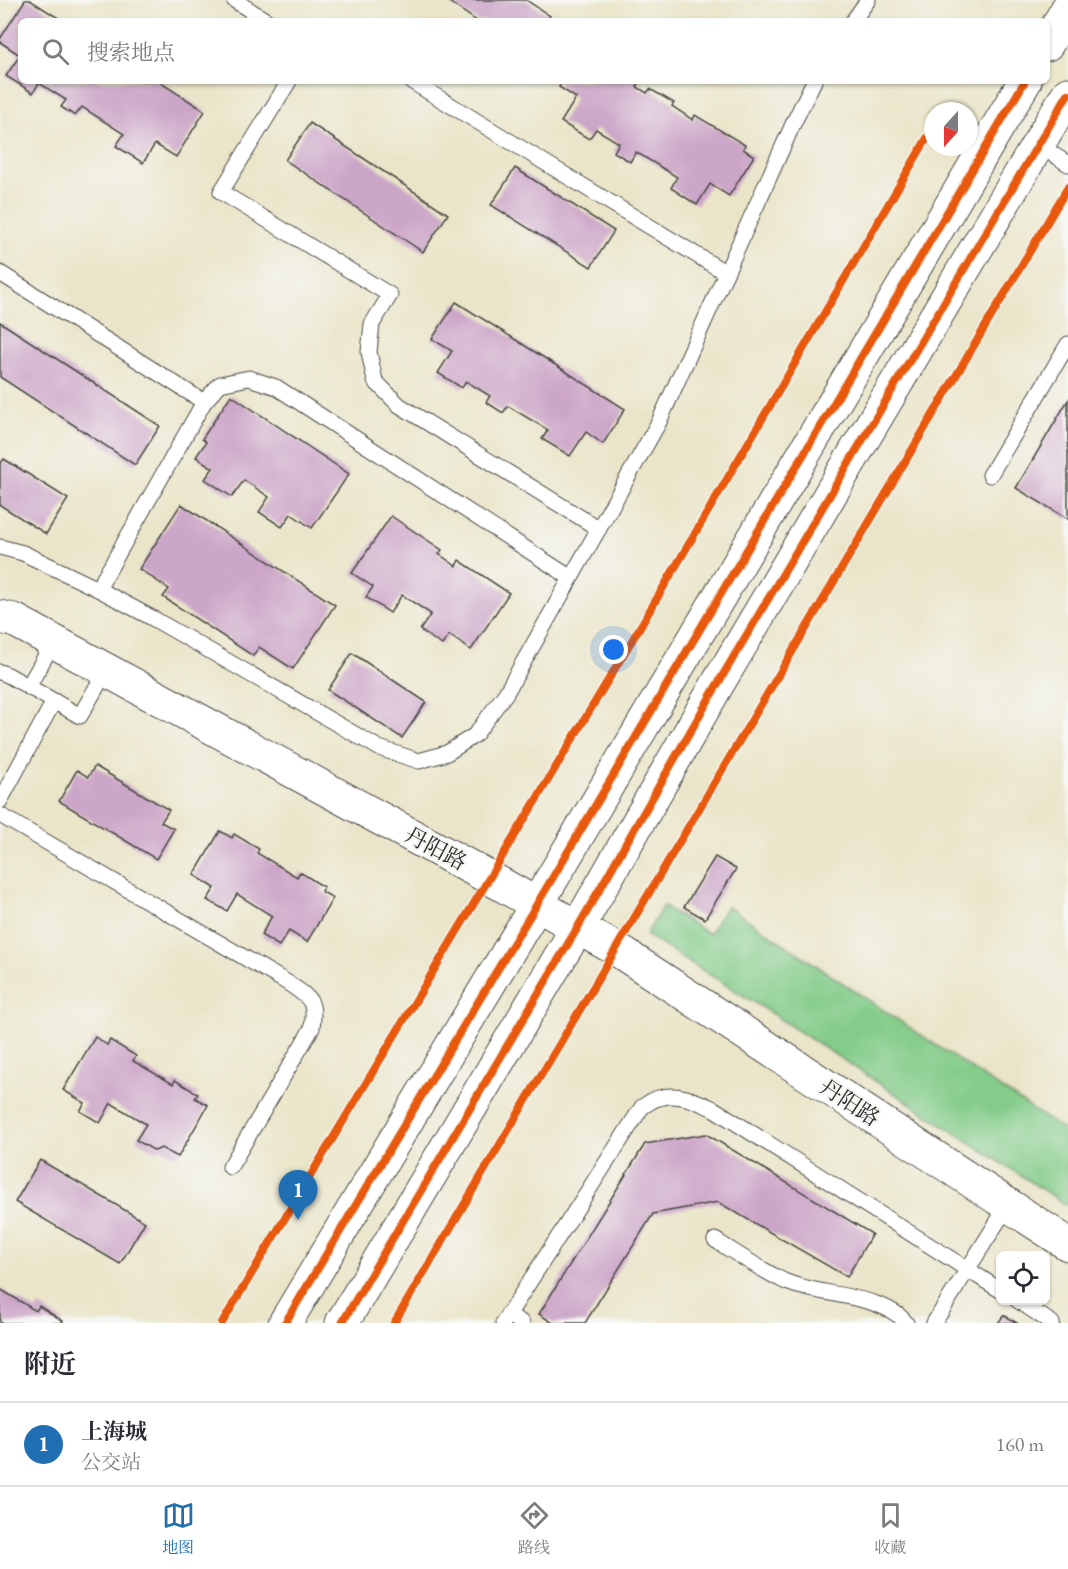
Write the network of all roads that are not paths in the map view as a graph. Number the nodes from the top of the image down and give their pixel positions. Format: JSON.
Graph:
{"nodes":[{"id":1,"x":234,"y":0,"type":"edge"},
{"id":2,"x":868,"y":0,"type":"edge"},
{"id":3,"x":1068,"y":8,"type":"edge"},
{"id":4,"x":262,"y":18,"type":"edge"},
{"id":5,"x":856,"y":18,"type":"edge"},
{"id":6,"x":1050,"y":39,"type":"edge"},
{"id":7,"x":287,"y":84,"type":"edge"},
{"id":8,"x":416,"y":84,"type":"edge"},
{"id":9,"x":813,"y":84,"type":"edge"},
{"id":10,"x":1023,"y":84,"type":"edge"},
{"id":11,"x":1057,"y":123,"type":"edge"},
{"id":12,"x":1068,"y":164,"type":"edge"},
{"id":13,"x":0,"y":273,"type":"edge"},
{"id":14,"x":726,"y":273,"type":"junction"},
{"id":15,"x":1068,"y":344,"type":"edge"},
{"id":16,"x":204,"y":402,"type":"junction"},
{"id":17,"x":990,"y":476,"type":"dead end"},
{"id":18,"x":599,"y":529,"type":"junction"},
{"id":19,"x":0,"y":547,"type":"edge"},
{"id":20,"x":571,"y":578,"type":"junction"},
{"id":21,"x":98,"y":589,"type":"junction"},
{"id":22,"x":0,"y":616,"type":"edge"},
{"id":23,"x":54,"y":641,"type":"junction"},
{"id":24,"x":106,"y":669,"type":"junction"},
{"id":25,"x":0,"y":672,"type":"edge"},
{"id":26,"x":28,"y":687,"type":"junction"},
{"id":27,"x":54,"y":700,"type":"junction"},
{"id":28,"x":2,"y":793,"type":"edge"},
{"id":29,"x":0,"y":815,"type":"edge"},
{"id":30,"x":537,"y":904,"type":"junction"},
{"id":31,"x":578,"y":927,"type":"junction"},
{"id":32,"x":231,"y":1167,"type":"dead end"},
{"id":33,"x":1008,"y":1204,"type":"junction"},
{"id":34,"x":715,"y":1240,"type":"dead end"},
{"id":35,"x":1068,"y":1244,"type":"edge"},
{"id":36,"x":968,"y":1269,"type":"junction"},
{"id":37,"x":996,"y":1287,"type":"edge"},
{"id":38,"x":1025,"y":1305,"type":"edge"},
{"id":39,"x":505,"y":1319,"type":"edge"},
{"id":40,"x":285,"y":1323,"type":"edge"},
{"id":41,"x":342,"y":1323,"type":"edge"},
{"id":42,"x":522,"y":1323,"type":"edge"},
{"id":43,"x":906,"y":1323,"type":"edge"},
{"id":44,"x":934,"y":1323,"type":"edge"},
{"id":45,"x":1052,"y":1323,"type":"edge"}],
"edges":[{"from":1,"to":4,"type":"lane"},
{"from":2,"to":5,"type":"lane"},
{"from":3,"to":6,"type":"main road"},
{"from":7,"to":18,"type":"lane"},
{"from":8,"to":14,"type":"lane"},
{"from":9,"to":14,"type":"lane"},
{"from":10,"to":30,"type":"main road"},
{"from":11,"to":12,"type":"lane"},
{"from":11,"to":31,"type":"main road"},
{"from":13,"to":16,"type":"lane"},
{"from":14,"to":18,"type":"lane"},
{"from":15,"to":17,"type":"lane"},
{"from":16,"to":20,"type":"lane"},
{"from":16,"to":21,"type":"lane"},
{"from":18,"to":20,"type":"lane"},
{"from":19,"to":21,"type":"lane"},
{"from":20,"to":21,"type":"lane"},
{"from":22,"to":23,"type":"main road","name":"丹阳路"},
{"from":23,"to":24,"type":"main road","name":"丹阳路"},
{"from":23,"to":26,"type":"lane"},
{"from":24,"to":27,"type":"lane"},
{"from":24,"to":30,"type":"main road","name":"丹阳路"},
{"from":25,"to":26,"type":"lane"},
{"from":26,"to":27,"type":"lane"},
{"from":27,"to":28,"type":"lane"},
{"from":29,"to":32,"type":"lane"},
{"from":30,"to":31,"type":"main road","name":"丹阳路"},
{"from":30,"to":40,"type":"main road"},
{"from":31,"to":33,"type":"main road","name":"丹阳路"},
{"from":31,"to":41,"type":"main road"},
{"from":33,"to":35,"type":"main road","name":"丹阳路"},
{"from":33,"to":36,"type":"lane"},
{"from":34,"to":43,"type":"lane"},
{"from":36,"to":37,"type":"lane"},
{"from":36,"to":39,"type":"lane"},
{"from":36,"to":44,"type":"lane"},
{"from":38,"to":45,"type":"lane"},
{"from":39,"to":42,"type":"lane"}]}
